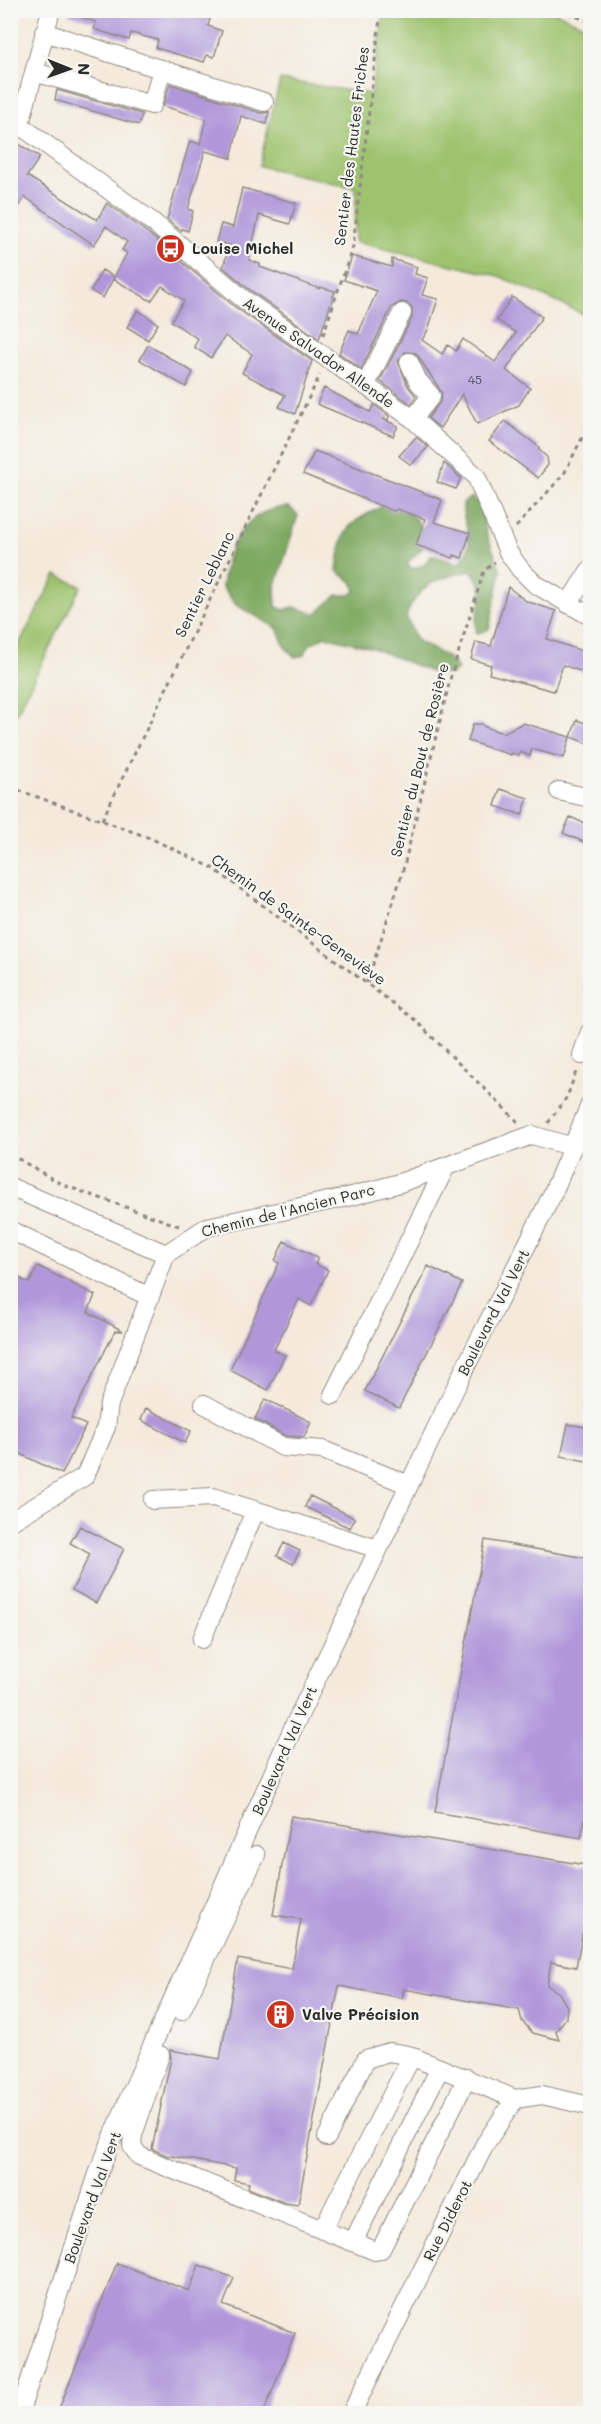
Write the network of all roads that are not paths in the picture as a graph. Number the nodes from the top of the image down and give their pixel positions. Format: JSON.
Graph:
{"nodes":[{"id":1,"x":51,"y":10,"type":"edge"},
{"id":2,"x":44,"y":32,"type":"junction"},
{"id":3,"x":162,"y":69,"type":"junction"},
{"id":4,"x":34,"y":72,"type":"junction"},
{"id":5,"x":264,"y":102,"type":"dead end"},
{"id":6,"x":15,"y":121,"type":"edge"},
{"id":7,"x":402,"y":313,"type":"dead end"},
{"id":8,"x":409,"y":362,"type":"dead end"},
{"id":9,"x":366,"y":384,"type":"junction"},
{"id":10,"x":413,"y":419,"type":"junction"},
{"id":11,"x":591,"y":570,"type":"edge"},
{"id":12,"x":568,"y":604,"type":"junction"},
{"id":13,"x":591,"y":616,"type":"edge"},
{"id":14,"x":560,"y":791,"type":"dead end"},
{"id":15,"x":591,"y":798,"type":"edge"},
{"id":16,"x":591,"y":1032,"type":"edge"},
{"id":17,"x":582,"y":1055,"type":"road end"},
{"id":18,"x":591,"y":1105,"type":"edge"},
{"id":19,"x":573,"y":1147,"type":"junction"},
{"id":20,"x":445,"y":1168,"type":"junction"},
{"id":21,"x":10,"y":1187,"type":"edge"},
{"id":22,"x":10,"y":1230,"type":"edge"},
{"id":23,"x":166,"y":1254,"type":"junction"},
{"id":24,"x":150,"y":1297,"type":"junction"},
{"id":25,"x":333,"y":1395,"type":"dead end"},
{"id":26,"x":204,"y":1404,"type":"dead end"},
{"id":27,"x":409,"y":1485,"type":"junction"},
{"id":28,"x":153,"y":1500,"type":"dead end"},
{"id":29,"x":255,"y":1510,"type":"junction"},
{"id":30,"x":10,"y":1522,"type":"edge"},
{"id":31,"x":378,"y":1549,"type":"junction"},
{"id":32,"x":202,"y":1639,"type":"dead end"},
{"id":33,"x":256,"y":1855,"type":"dead end"},
{"id":34,"x":412,"y":2056,"type":"junction"},
{"id":35,"x":440,"y":2068,"type":"junction"},
{"id":36,"x":467,"y":2079,"type":"junction"},
{"id":37,"x":515,"y":2099,"type":"junction"},
{"id":38,"x":591,"y":2106,"type":"edge"},
{"id":39,"x":327,"y":2137,"type":"dead end"},
{"id":40,"x":322,"y":2230,"type":"junction"},
{"id":41,"x":353,"y":2242,"type":"junction"},
{"id":42,"x":19,"y":2414,"type":"edge"},
{"id":43,"x":351,"y":2414,"type":"edge"}],
"edges":[{"from":1,"to":2,"type":"street"},
{"from":2,"to":3,"type":"street"},
{"from":2,"to":4,"type":"street"},
{"from":3,"to":4,"type":"street"},
{"from":3,"to":5,"type":"street"},
{"from":4,"to":6,"type":"street"},
{"from":6,"to":9,"type":"street","name":"Avenue Salvador Allende"},
{"from":7,"to":9,"type":"street"},
{"from":8,"to":10,"type":"street"},
{"from":9,"to":10,"type":"street","name":"Avenue Salvador Allende"},
{"from":10,"to":12,"type":"street","name":"Avenue Salvador Allende"},
{"from":11,"to":12,"type":"street"},
{"from":12,"to":13,"type":"street","name":"Avenue Salvador Allende"},
{"from":14,"to":15,"type":"street"},
{"from":16,"to":17,"type":"street"},
{"from":18,"to":19,"type":"street","name":"Boulevard Val Vert"},
{"from":19,"to":20,"type":"street","name":"Chemin de l'Ancien Parc"},
{"from":19,"to":27,"type":"street","name":"Boulevard Val Vert"},
{"from":20,"to":23,"type":"street","name":"Chemin de l'Ancien Parc"},
{"from":20,"to":25,"type":"street"},
{"from":21,"to":23,"type":"street"},
{"from":22,"to":24,"type":"street"},
{"from":23,"to":24,"type":"street"},
{"from":24,"to":30,"type":"street"},
{"from":26,"to":27,"type":"street"},
{"from":27,"to":31,"type":"street","name":"Boulevard Val Vert"},
{"from":28,"to":29,"type":"street"},
{"from":29,"to":31,"type":"street"},
{"from":29,"to":32,"type":"street"},
{"from":31,"to":42,"type":"street","name":"Boulevard Val Vert"},
{"from":33,"to":40,"type":"street"},
{"from":34,"to":35,"type":"street"},
{"from":34,"to":39,"type":"street"},
{"from":34,"to":40,"type":"street"},
{"from":35,"to":36,"type":"street"},
{"from":35,"to":41,"type":"street"},
{"from":36,"to":37,"type":"street"},
{"from":36,"to":41,"type":"street"},
{"from":37,"to":38,"type":"street"},
{"from":37,"to":43,"type":"street","name":"Rue Diderot"},
{"from":40,"to":41,"type":"street"}]}
